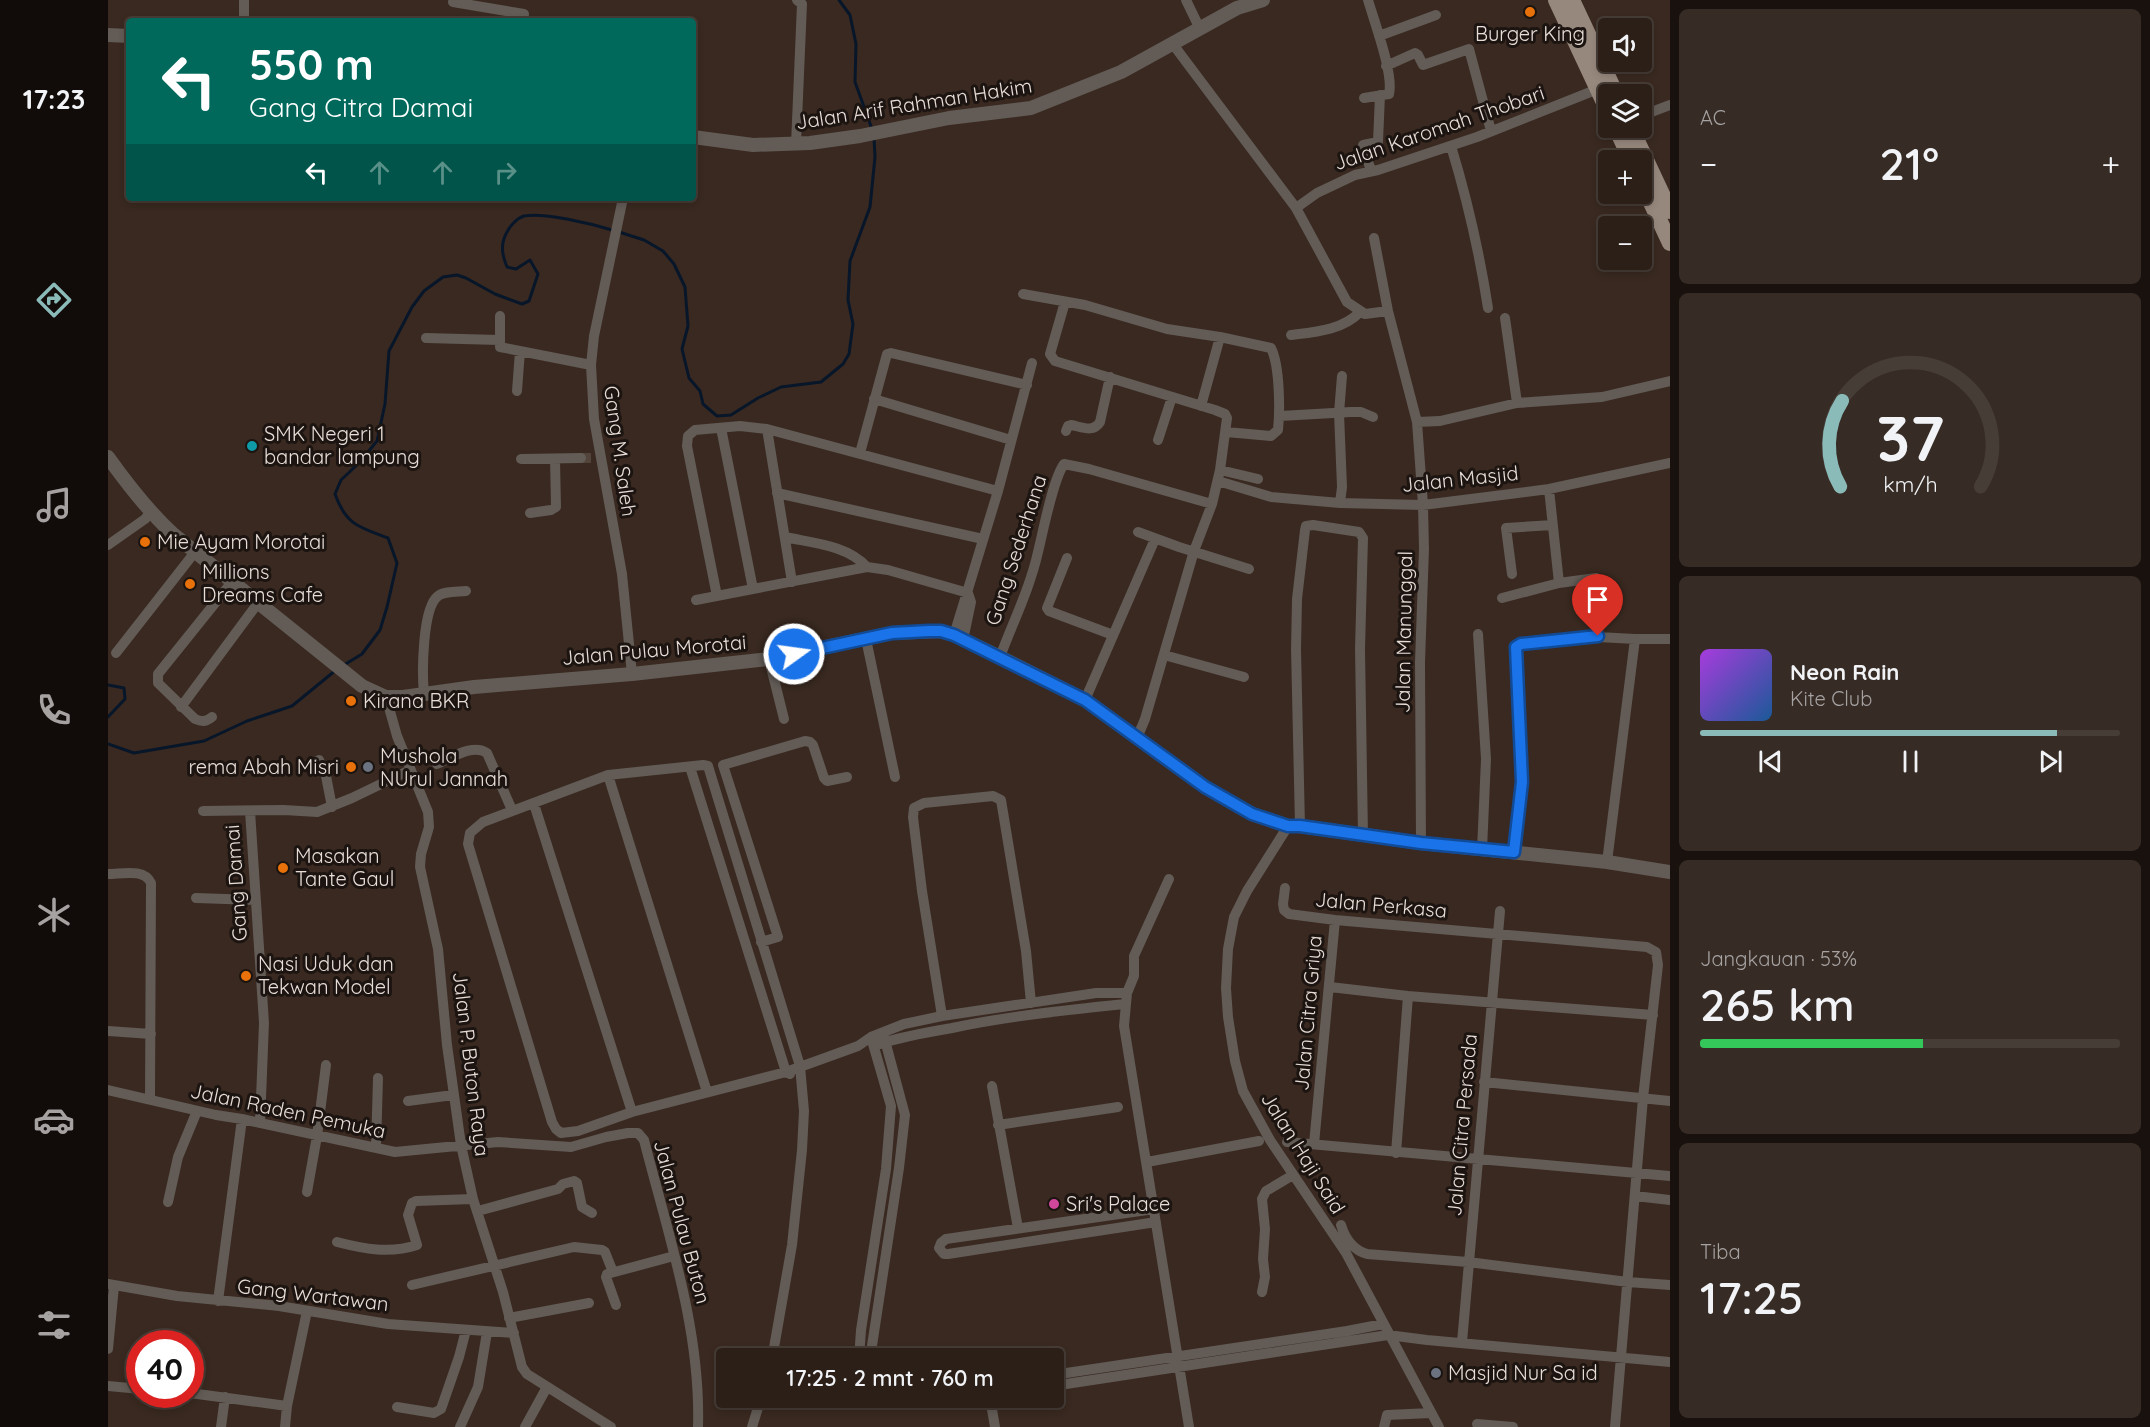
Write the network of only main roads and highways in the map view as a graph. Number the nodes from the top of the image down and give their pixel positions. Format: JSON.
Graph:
{"nodes":[{"id":1,"x":1556,"y":0,"type":"edge"},
{"id":2,"x":1572,"y":0,"type":"edge"},
{"id":3,"x":1611,"y":84,"type":"edge"},
{"id":4,"x":1598,"y":89,"type":"edge"},
{"id":5,"x":1636,"y":138,"type":"edge"},
{"id":6,"x":1652,"y":204,"type":"edge"},
{"id":7,"x":1670,"y":211,"type":"edge"},
{"id":8,"x":1670,"y":243,"type":"edge"}],
"edges":[{"from":1,"to":4,"type":"main road"},
{"from":2,"to":3,"type":"main road"},
{"from":5,"to":7,"type":"main road"},
{"from":6,"to":8,"type":"main road"}]}
